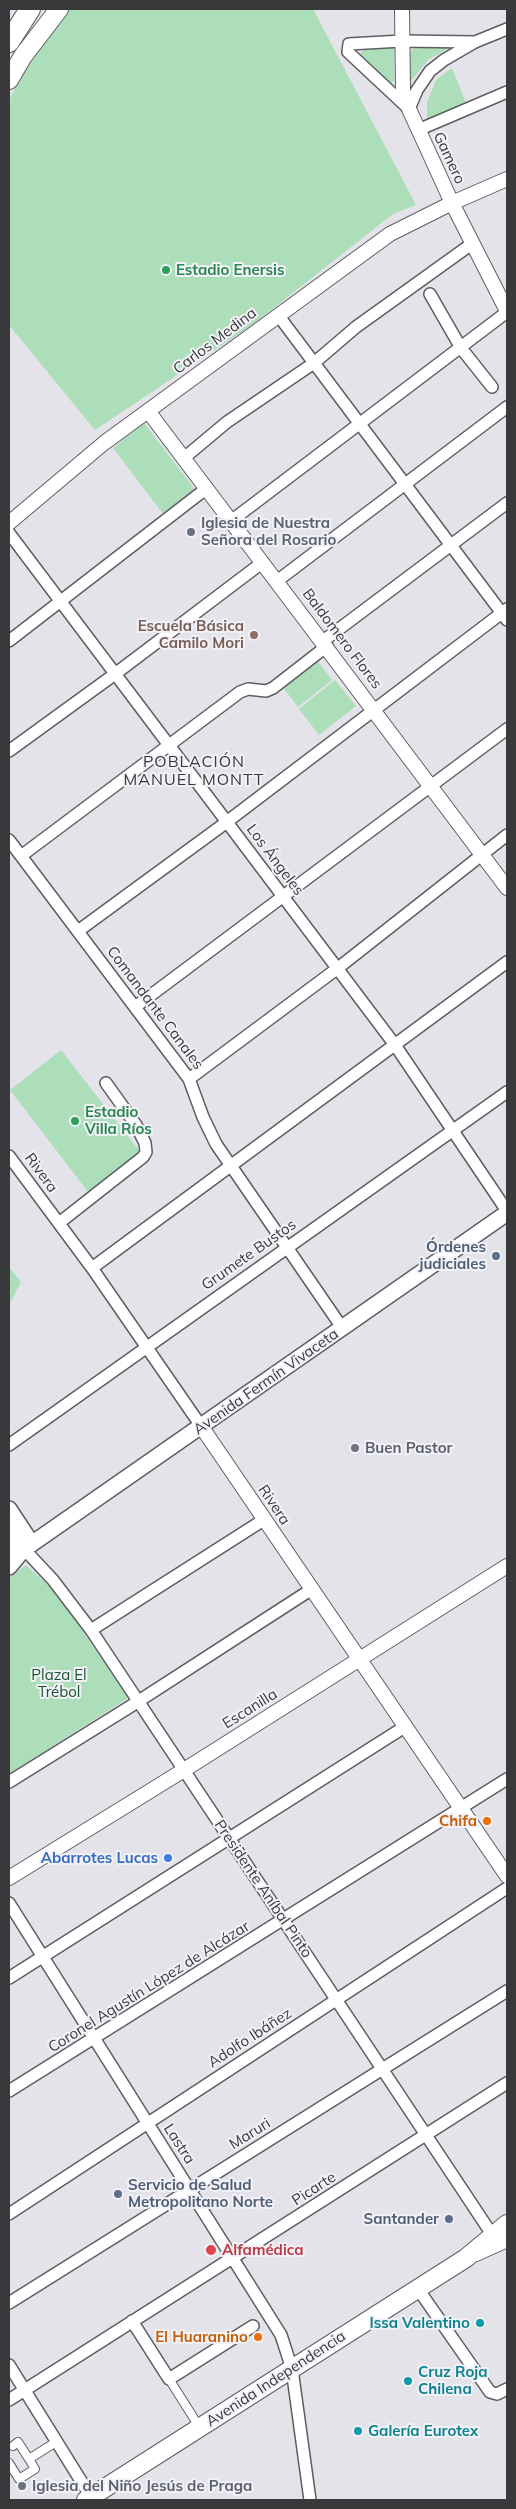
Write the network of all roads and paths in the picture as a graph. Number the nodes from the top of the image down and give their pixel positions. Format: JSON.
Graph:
{"nodes":[{"id":1,"x":30,"y":9,"type":"edge"},
{"id":2,"x":59,"y":9,"type":"edge"},
{"id":3,"x":402,"y":9,"type":"edge"},
{"id":4,"x":507,"y":28,"type":"edge"},
{"id":5,"x":402,"y":41,"type":"junction"},
{"id":6,"x":9,"y":42,"type":"edge"},
{"id":7,"x":475,"y":42,"type":"junction"},
{"id":8,"x":9,"y":80,"type":"edge"},
{"id":9,"x":507,"y":92,"type":"edge"},
{"id":10,"x":409,"y":109,"type":"junction"},
{"id":11,"x":418,"y":130,"type":"junction"},
{"id":12,"x":507,"y":179,"type":"edge"},
{"id":13,"x":452,"y":202,"type":"junction"},
{"id":14,"x":473,"y":243,"type":"junction"},
{"id":15,"x":430,"y":294,"type":"dead end"},
{"id":16,"x":507,"y":312,"type":"edge"},
{"id":17,"x":278,"y":315,"type":"junction"},
{"id":18,"x":461,"y":348,"type":"junction"},
{"id":19,"x":314,"y":363,"type":"junction"},
{"id":20,"x":492,"y":387,"type":"dead end"},
{"id":21,"x":148,"y":411,"type":"junction"},
{"id":22,"x":505,"y":412,"type":"edge"},
{"id":23,"x":360,"y":424,"type":"junction"},
{"id":24,"x":184,"y":458,"type":"junction"},
{"id":25,"x":405,"y":484,"type":"junction"},
{"id":26,"x":207,"y":488,"type":"junction"},
{"id":27,"x":507,"y":503,"type":"edge"},
{"id":28,"x":231,"y":521,"type":"junction"},
{"id":29,"x":9,"y":523,"type":"edge"},
{"id":30,"x":9,"y":534,"type":"edge"},
{"id":31,"x":451,"y":546,"type":"junction"},
{"id":32,"x":263,"y":562,"type":"junction"},
{"id":33,"x":277,"y":581,"type":"junction"},
{"id":34,"x":60,"y":601,"type":"junction"},
{"id":35,"x":505,"y":614,"type":"edge"},
{"id":36,"x":9,"y":641,"type":"edge"},
{"id":37,"x":325,"y":644,"type":"junction"},
{"id":38,"x":115,"y":674,"type":"junction"},
{"id":39,"x":375,"y":710,"type":"junction"},
{"id":40,"x":507,"y":729,"type":"edge"},
{"id":41,"x":170,"y":746,"type":"junction"},
{"id":42,"x":9,"y":751,"type":"edge"},
{"id":43,"x":432,"y":785,"type":"junction"},
{"id":44,"x":227,"y":822,"type":"junction"},
{"id":45,"x":507,"y":835,"type":"edge"},
{"id":46,"x":9,"y":840,"type":"edge"},
{"id":47,"x":483,"y":854,"type":"junction"},
{"id":48,"x":21,"y":856,"type":"junction"},
{"id":49,"x":507,"y":888,"type":"edge"},
{"id":50,"x":283,"y":896,"type":"junction"},
{"id":51,"x":78,"y":931,"type":"junction"},
{"id":52,"x":507,"y":962,"type":"edge"},
{"id":53,"x":338,"y":968,"type":"junction"},
{"id":54,"x":135,"y":1006,"type":"junction"},
{"id":55,"x":395,"y":1045,"type":"junction"},
{"id":56,"x":189,"y":1078,"type":"junction"},
{"id":57,"x":106,"y":1083,"type":"dead end"},
{"id":58,"x":507,"y":1092,"type":"edge"},
{"id":59,"x":453,"y":1132,"type":"junction"},
{"id":60,"x":9,"y":1156,"type":"edge"},
{"id":61,"x":230,"y":1167,"type":"junction"},
{"id":62,"x":507,"y":1212,"type":"edge"},
{"id":63,"x":59,"y":1223,"type":"junction"},
{"id":64,"x":286,"y":1247,"type":"junction"},
{"id":65,"x":92,"y":1268,"type":"junction"},
{"id":66,"x":343,"y":1329,"type":"junction"},
{"id":67,"x":147,"y":1346,"type":"junction"},
{"id":68,"x":201,"y":1426,"type":"junction"},
{"id":69,"x":9,"y":1445,"type":"edge"},
{"id":70,"x":9,"y":1509,"type":"edge"},
{"id":71,"x":265,"y":1519,"type":"junction"},
{"id":72,"x":9,"y":1529,"type":"edge"},
{"id":73,"x":22,"y":1548,"type":"edge"},
{"id":74,"x":9,"y":1566,"type":"edge"},
{"id":75,"x":507,"y":1566,"type":"edge"},
{"id":76,"x":312,"y":1589,"type":"junction"},
{"id":77,"x":91,"y":1630,"type":"junction"},
{"id":78,"x":360,"y":1659,"type":"junction"},
{"id":79,"x":138,"y":1702,"type":"junction"},
{"id":80,"x":406,"y":1726,"type":"junction"},
{"id":81,"x":184,"y":1770,"type":"junction"},
{"id":82,"x":507,"y":1779,"type":"edge"},
{"id":83,"x":9,"y":1782,"type":"edge"},
{"id":84,"x":462,"y":1809,"type":"junction"},
{"id":85,"x":230,"y":1840,"type":"junction"},
{"id":86,"x":507,"y":1876,"type":"edge"},
{"id":87,"x":9,"y":1878,"type":"edge"},
{"id":88,"x":507,"y":1888,"type":"edge"},
{"id":89,"x":9,"y":1903,"type":"edge"},
{"id":90,"x":284,"y":1921,"type":"junction"},
{"id":91,"x":43,"y":1957,"type":"junction"},
{"id":92,"x":9,"y":1978,"type":"edge"},
{"id":93,"x":507,"y":1991,"type":"edge"},
{"id":94,"x":336,"y":2000,"type":"junction"},
{"id":95,"x":94,"y":2038,"type":"junction"},
{"id":96,"x":382,"y":2069,"type":"junction"},
{"id":97,"x":507,"y":2083,"type":"edge"},
{"id":98,"x":9,"y":2091,"type":"edge"},
{"id":99,"x":148,"y":2123,"type":"junction"},
{"id":100,"x":426,"y":2135,"type":"junction"},
{"id":101,"x":190,"y":2190,"type":"junction"},
{"id":102,"x":9,"y":2214,"type":"edge"},
{"id":103,"x":507,"y":2224,"type":"edge"},
{"id":104,"x":500,"y":2238,"type":"edge"},
{"id":105,"x":233,"y":2258,"type":"junction"},
{"id":106,"x":418,"y":2289,"type":"junction"},
{"id":107,"x":9,"y":2303,"type":"edge"},
{"id":108,"x":132,"y":2321,"type":"junction"},
{"id":109,"x":252,"y":2326,"type":"dead end"},
{"id":110,"x":9,"y":2365,"type":"edge"},
{"id":111,"x":292,"y":2369,"type":"junction"},
{"id":112,"x":169,"y":2379,"type":"junction"},
{"id":113,"x":507,"y":2389,"type":"edge"},
{"id":114,"x":24,"y":2390,"type":"junction"},
{"id":115,"x":9,"y":2400,"type":"edge"},
{"id":116,"x":200,"y":2428,"type":"junction"},
{"id":117,"x":56,"y":2442,"type":"junction"},
{"id":118,"x":10,"y":2444,"type":"edge"},
{"id":119,"x":29,"y":2459,"type":"junction"},
{"id":120,"x":9,"y":2463,"type":"edge"},
{"id":121,"x":88,"y":2499,"type":"edge"},
{"id":122,"x":310,"y":2500,"type":"edge"}],
"edges":[{"from":1,"to":6,"type":"highway"},
{"from":2,"to":8,"type":"main road"},
{"from":3,"to":5,"type":"street","name":"Gamero"},
{"from":4,"to":7,"type":"street"},
{"from":5,"to":7,"type":"street"},
{"from":5,"to":10,"type":"street","name":"Gamero"},
{"from":5,"to":10,"type":"street"},
{"from":7,"to":10,"type":"street"},
{"from":9,"to":11,"type":"street"},
{"from":10,"to":11,"type":"street","name":"Gamero"},
{"from":11,"to":13,"type":"street","name":"Gamero"},
{"from":12,"to":13,"type":"street","name":"Carlos Medina"},
{"from":13,"to":14,"type":"street","name":"Gamero"},
{"from":13,"to":17,"type":"street","name":"Carlos Medina"},
{"from":14,"to":16,"type":"street","name":"Gamero"},
{"from":14,"to":19,"type":"street"},
{"from":15,"to":18,"type":"street"},
{"from":16,"to":18,"type":"street"},
{"from":17,"to":19,"type":"street"},
{"from":17,"to":21,"type":"street","name":"Carlos Medina"},
{"from":18,"to":20,"type":"street"},
{"from":18,"to":23,"type":"street"},
{"from":19,"to":23,"type":"street"},
{"from":19,"to":24,"type":"street"},
{"from":21,"to":24,"type":"street","name":"Baldomero Flores"},
{"from":21,"to":29,"type":"street","name":"Carlos Medina"},
{"from":22,"to":25,"type":"street"},
{"from":23,"to":25,"type":"street"},
{"from":23,"to":28,"type":"street"},
{"from":24,"to":26,"type":"street","name":"Baldomero Flores"},
{"from":25,"to":31,"type":"street"},
{"from":25,"to":33,"type":"street"},
{"from":26,"to":28,"type":"street","name":"Baldomero Flores"},
{"from":26,"to":34,"type":"street"},
{"from":27,"to":31,"type":"street"},
{"from":28,"to":32,"type":"street","name":"Baldomero Flores"},
{"from":30,"to":34,"type":"street","name":"Los Ángeles"},
{"from":31,"to":35,"type":"street"},
{"from":31,"to":37,"type":"street"},
{"from":32,"to":33,"type":"street","name":"Baldomero Flores"},
{"from":32,"to":38,"type":"street"},
{"from":33,"to":37,"type":"street","name":"Baldomero Flores"},
{"from":34,"to":36,"type":"street"},
{"from":34,"to":38,"type":"street","name":"Los Ángeles"},
{"from":35,"to":39,"type":"street"},
{"from":37,"to":39,"type":"street","name":"Baldomero Flores"},
{"from":37,"to":41,"type":"street"},
{"from":38,"to":41,"type":"street","name":"Los Ángeles"},
{"from":38,"to":42,"type":"street"},
{"from":39,"to":43,"type":"street","name":"Baldomero Flores"},
{"from":39,"to":44,"type":"street"},
{"from":40,"to":43,"type":"street"},
{"from":41,"to":44,"type":"street","name":"Los Ángeles"},
{"from":41,"to":48,"type":"street"},
{"from":43,"to":47,"type":"street","name":"Baldomero Flores"},
{"from":43,"to":50,"type":"street"},
{"from":44,"to":50,"type":"street","name":"Los Ángeles"},
{"from":44,"to":51,"type":"street"},
{"from":45,"to":47,"type":"street"},
{"from":46,"to":48,"type":"street","name":"Comandante Canales"},
{"from":47,"to":49,"type":"street","name":"Baldomero Flores"},
{"from":47,"to":53,"type":"street"},
{"from":48,"to":51,"type":"street","name":"Comandante Canales"},
{"from":50,"to":53,"type":"street","name":"Los Ángeles"},
{"from":50,"to":54,"type":"street"},
{"from":51,"to":54,"type":"street","name":"Comandante Canales"},
{"from":52,"to":55,"type":"street"},
{"from":53,"to":55,"type":"street","name":"Los Ángeles"},
{"from":53,"to":56,"type":"street"},
{"from":54,"to":56,"type":"street","name":"Comandante Canales"},
{"from":55,"to":59,"type":"street","name":"Los Ángeles"},
{"from":55,"to":61,"type":"street"},
{"from":56,"to":61,"type":"street","name":"Comandante Canales"},
{"from":57,"to":63,"type":"street"},
{"from":58,"to":59,"type":"street","name":"Grumete Bustos"},
{"from":59,"to":62,"type":"street","name":"Los Ángeles"},
{"from":59,"to":64,"type":"street","name":"Grumete Bustos"},
{"from":60,"to":63,"type":"street","name":"Rivera"},
{"from":61,"to":64,"type":"street","name":"Comandante Canales"},
{"from":61,"to":65,"type":"street"},
{"from":62,"to":66,"type":"main road","name":"Avenida Fermín Vivaceta"},
{"from":63,"to":65,"type":"street","name":"Rivera"},
{"from":64,"to":66,"type":"street","name":"Comandante Canales"},
{"from":64,"to":67,"type":"street","name":"Grumete Bustos"},
{"from":65,"to":67,"type":"street","name":"Rivera"},
{"from":66,"to":68,"type":"main road","name":"Avenida Fermín Vivaceta"},
{"from":67,"to":68,"type":"street","name":"Rivera"},
{"from":67,"to":69,"type":"street","name":"Grumete Bustos"},
{"from":68,"to":71,"type":"street","name":"Rivera"},
{"from":68,"to":73,"type":"main road","name":"Avenida Fermín Vivaceta"},
{"from":70,"to":73,"type":"main road","name":"Presidente Aníbal Pinto"},
{"from":71,"to":76,"type":"street","name":"Rivera"},
{"from":71,"to":77,"type":"street"},
{"from":72,"to":73,"type":"highway"},
{"from":73,"to":74,"type":"main road","name":"Avenida Fermín Vivaceta"},
{"from":73,"to":77,"type":"street","name":"Presidente Aníbal Pinto"},
{"from":75,"to":78,"type":"street","name":"Escanilla"},
{"from":76,"to":78,"type":"street","name":"Rivera"},
{"from":76,"to":79,"type":"street"},
{"from":77,"to":79,"type":"street","name":"Presidente Aníbal Pinto"},
{"from":78,"to":80,"type":"street","name":"Rivera"},
{"from":78,"to":81,"type":"street","name":"Escanilla"},
{"from":79,"to":81,"type":"street","name":"Presidente Aníbal Pinto"},
{"from":79,"to":83,"type":"street"},
{"from":80,"to":84,"type":"street","name":"Rivera"},
{"from":80,"to":85,"type":"street"},
{"from":81,"to":85,"type":"street","name":"Presidente Aníbal Pinto"},
{"from":81,"to":87,"type":"street","name":"Escanilla"},
{"from":82,"to":84,"type":"street","name":"Coronel Agustín López de Alcázar"},
{"from":84,"to":86,"type":"street","name":"Rivera"},
{"from":84,"to":90,"type":"street","name":"Coronel Agustín López de Alcázar"},
{"from":85,"to":90,"type":"street","name":"Presidente Aníbal Pinto"},
{"from":85,"to":91,"type":"street"},
{"from":88,"to":94,"type":"street","name":"Adolfo Ibáñez"},
{"from":89,"to":91,"type":"street","name":"Lastra"},
{"from":90,"to":94,"type":"street","name":"Presidente Aníbal Pinto"},
{"from":90,"to":95,"type":"street","name":"Coronel Agustín López de Alcázar"},
{"from":91,"to":92,"type":"street"},
{"from":91,"to":95,"type":"street","name":"Lastra"},
{"from":93,"to":96,"type":"street","name":"Maruri"},
{"from":94,"to":96,"type":"street","name":"Presidente Aníbal Pinto"},
{"from":94,"to":99,"type":"street","name":"Adolfo Ibáñez"},
{"from":95,"to":98,"type":"street","name":"Coronel Agustín López de Alcázar"},
{"from":95,"to":99,"type":"street","name":"Lastra"},
{"from":96,"to":100,"type":"street","name":"Presidente Aníbal Pinto"},
{"from":96,"to":101,"type":"street","name":"Maruri"},
{"from":97,"to":100,"type":"street","name":"Picarte"},
{"from":99,"to":101,"type":"street","name":"Lastra"},
{"from":99,"to":102,"type":"street","name":"Adolfo Ibáñez"},
{"from":100,"to":104,"type":"street","name":"Presidente Aníbal Pinto"},
{"from":100,"to":105,"type":"street","name":"Picarte"},
{"from":101,"to":105,"type":"street","name":"Lastra"},
{"from":101,"to":107,"type":"street","name":"Maruri"},
{"from":103,"to":104,"type":"main road","name":"Avenida Independencia"},
{"from":104,"to":106,"type":"main road","name":"Avenida Independencia"},
{"from":105,"to":108,"type":"street","name":"Picarte"},
{"from":105,"to":111,"type":"street","name":"Lastra"},
{"from":106,"to":111,"type":"main road","name":"Avenida Independencia"},
{"from":106,"to":113,"type":"street"},
{"from":108,"to":112,"type":"street"},
{"from":108,"to":114,"type":"street","name":"Picarte"},
{"from":109,"to":112,"type":"street"},
{"from":110,"to":114,"type":"street"},
{"from":111,"to":116,"type":"main road","name":"Avenida Independencia"},
{"from":111,"to":122,"type":"street","name":"Lastra"},
{"from":112,"to":116,"type":"street"},
{"from":114,"to":115,"type":"street","name":"Picarte"},
{"from":114,"to":117,"type":"street"},
{"from":116,"to":121,"type":"main road","name":"Avenida Independencia"},
{"from":117,"to":119,"type":"street"},
{"from":117,"to":121,"type":"street"},
{"from":118,"to":119,"type":"street"},
{"from":119,"to":120,"type":"street"}]}
